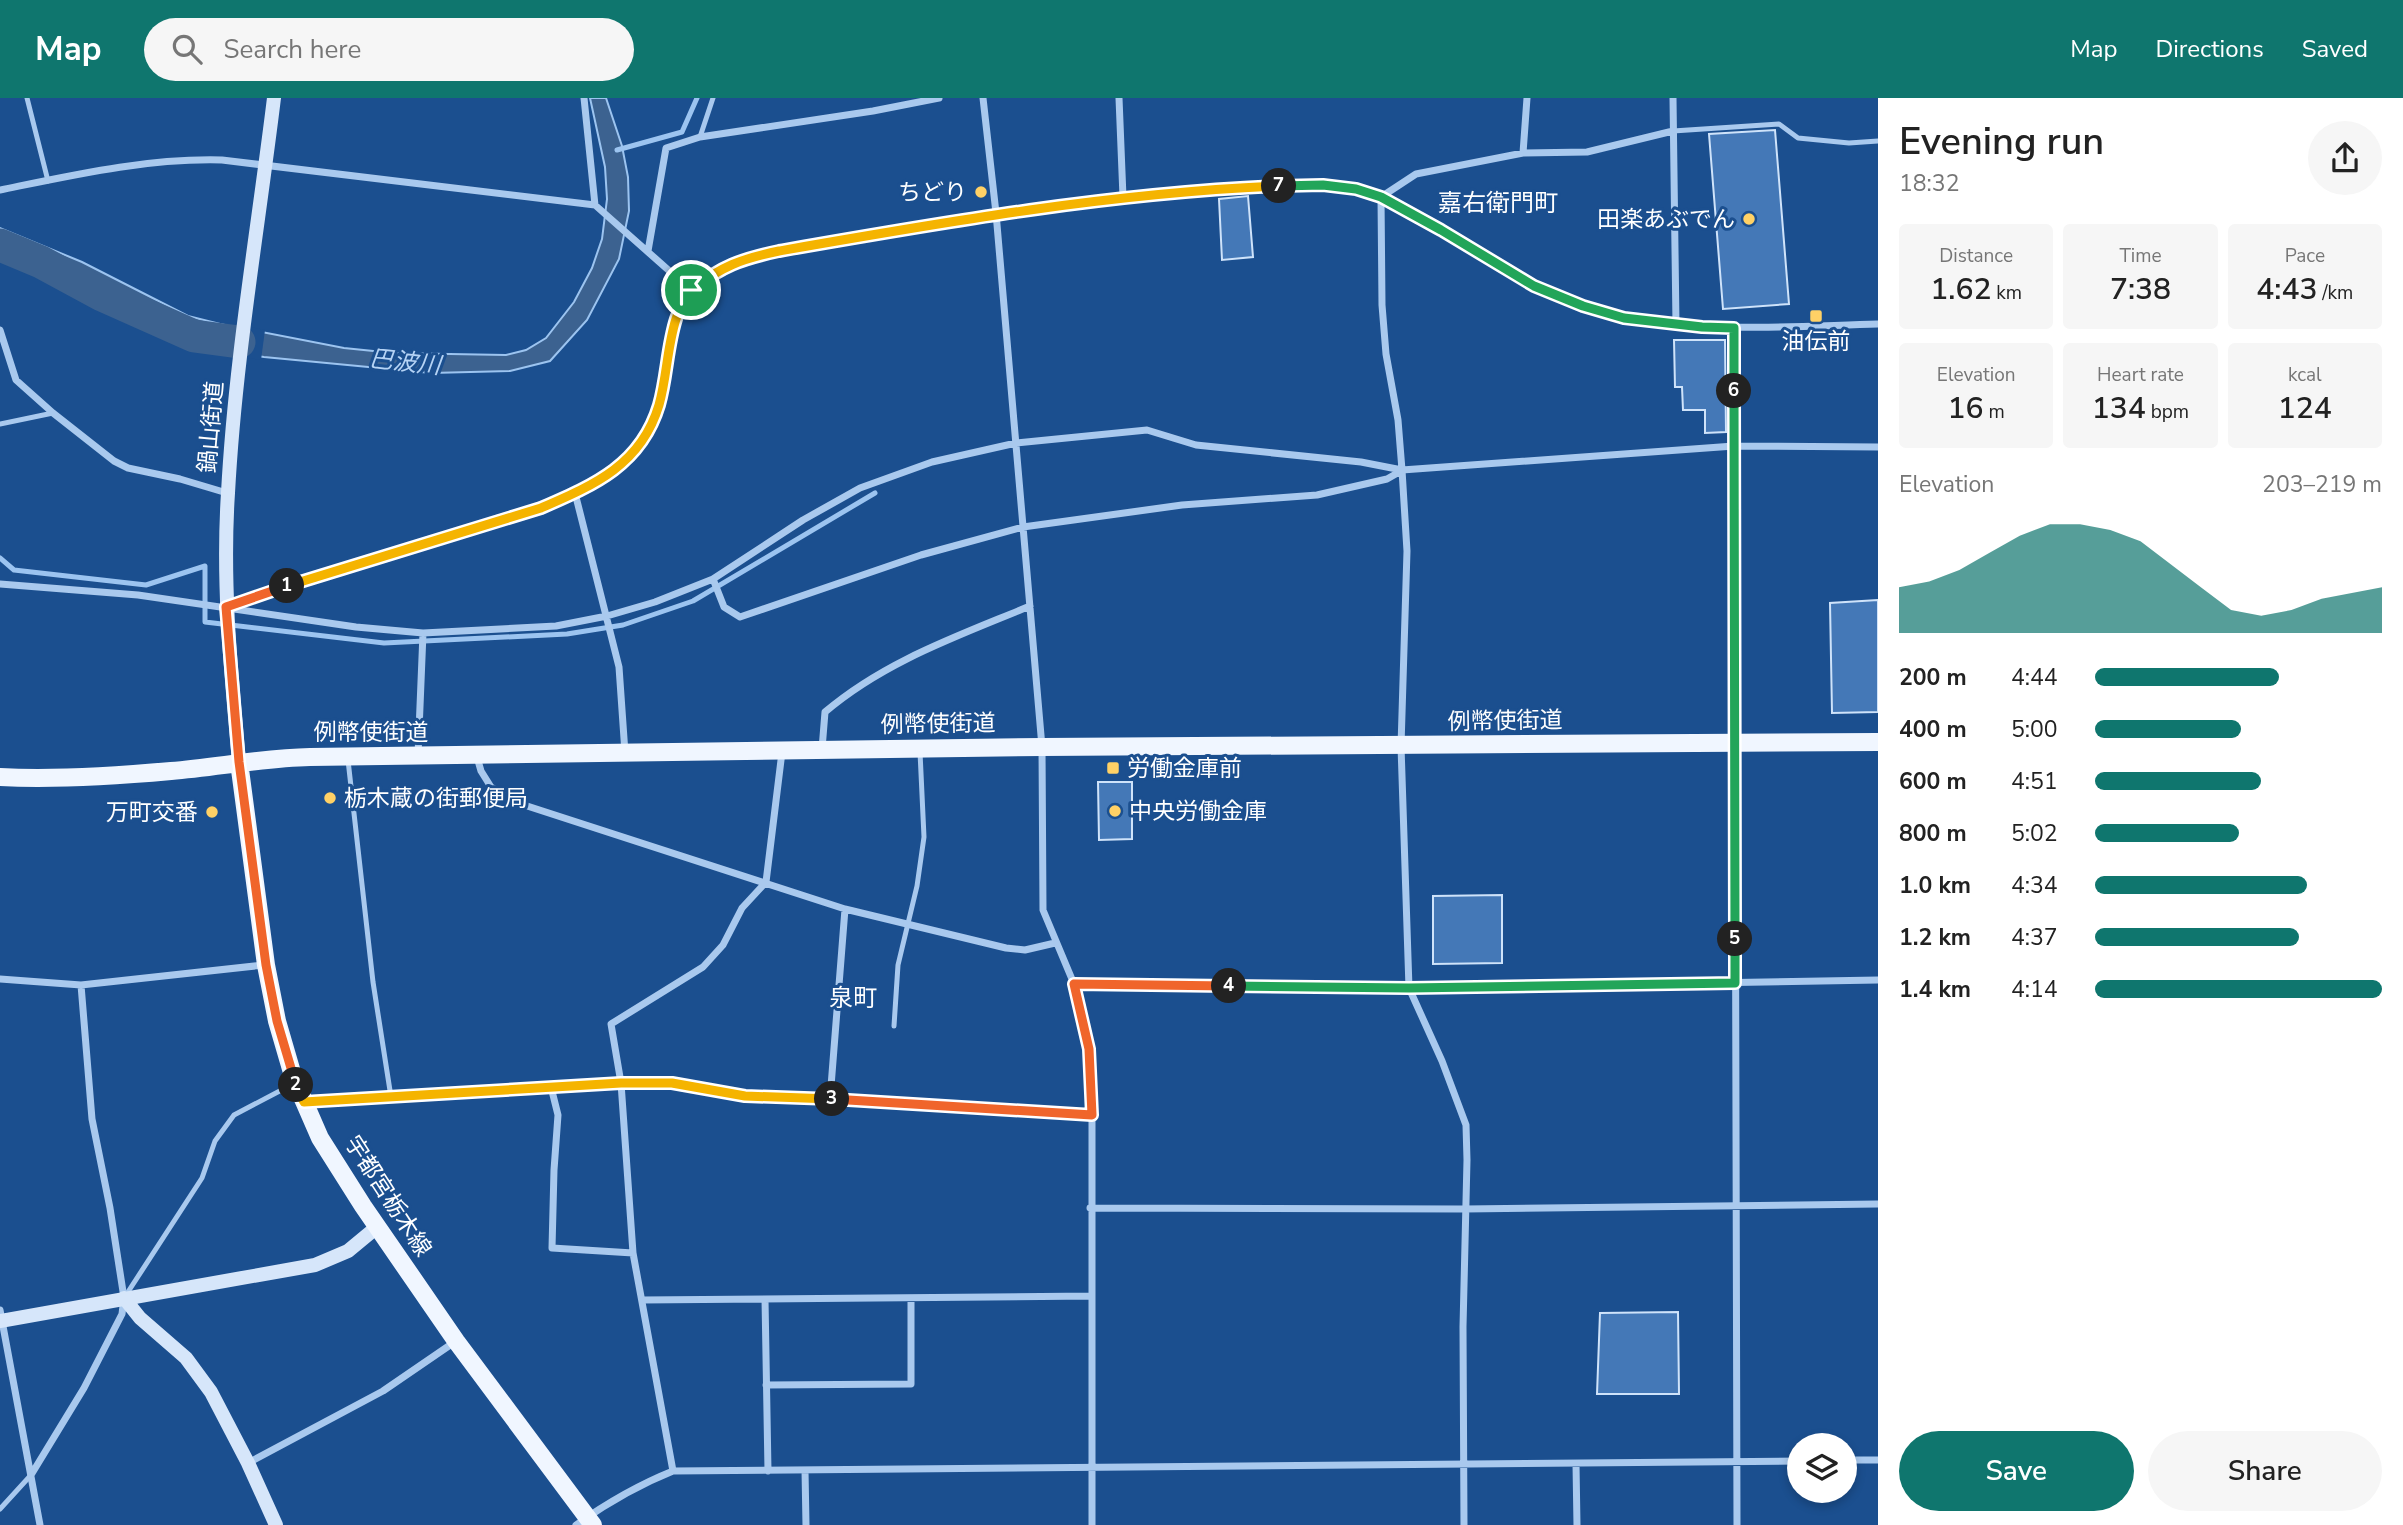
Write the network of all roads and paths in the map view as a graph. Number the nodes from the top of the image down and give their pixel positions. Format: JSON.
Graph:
{"nodes":[{"id":1,"x":27,"y":98,"type":"edge"},
{"id":2,"x":274,"y":98,"type":"edge"},
{"id":3,"x":584,"y":98,"type":"edge"},
{"id":4,"x":713,"y":98,"type":"edge"},
{"id":5,"x":939,"y":98,"type":"edge"},
{"id":6,"x":983,"y":98,"type":"edge"},
{"id":7,"x":1119,"y":98,"type":"edge"},
{"id":8,"x":1527,"y":98,"type":"edge"},
{"id":9,"x":1673,"y":98,"type":"edge"},
{"id":10,"x":1673,"y":131,"type":"junction"},
{"id":11,"x":700,"y":137,"type":"junction"},
{"id":12,"x":1878,"y":141,"type":"edge"},
{"id":13,"x":1523,"y":153,"type":"junction"},
{"id":14,"x":265,"y":166,"type":"junction"},
{"id":15,"x":47,"y":181,"type":"junction"},
{"id":16,"x":0,"y":190,"type":"edge"},
{"id":17,"x":1123,"y":197,"type":"junction"},
{"id":18,"x":1381,"y":197,"type":"junction"},
{"id":19,"x":598,"y":206,"type":"junction"},
{"id":20,"x":996,"y":213,"type":"junction"},
{"id":21,"x":648,"y":251,"type":"junction"},
{"id":22,"x":691,"y":290,"type":"junction"},
{"id":23,"x":1676,"y":324,"type":"junction"},
{"id":24,"x":1878,"y":324,"type":"edge"},
{"id":25,"x":1734,"y":328,"type":"junction"},
{"id":26,"x":0,"y":330,"type":"edge"},
{"id":27,"x":52,"y":413,"type":"junction"},
{"id":28,"x":0,"y":424,"type":"edge"},
{"id":29,"x":1016,"y":443,"type":"junction"},
{"id":30,"x":1734,"y":446,"type":"junction"},
{"id":31,"x":1878,"y":447,"type":"edge"},
{"id":32,"x":1402,"y":470,"type":"junction"},
{"id":33,"x":228,"y":493,"type":"junction"},
{"id":34,"x":575,"y":493,"type":"junction"},
{"id":35,"x":1023,"y":527,"type":"junction"},
{"id":36,"x":713,"y":579,"type":"junction"},
{"id":37,"x":0,"y":584,"type":"edge"},
{"id":38,"x":1030,"y":606,"type":"junction"},
{"id":39,"x":226,"y":607,"type":"junction"},
{"id":40,"x":607,"y":616,"type":"junction"},
{"id":41,"x":422,"y":633,"type":"junction"},
{"id":42,"x":1878,"y":742,"type":"edge"},
{"id":43,"x":1735,"y":743,"type":"junction"},
{"id":44,"x":1401,"y":746,"type":"junction"},
{"id":45,"x":1042,"y":747,"type":"junction"},
{"id":46,"x":919,"y":748,"type":"junction"},
{"id":47,"x":822,"y":749,"type":"junction"},
{"id":48,"x":782,"y":750,"type":"junction"},
{"id":49,"x":625,"y":752,"type":"junction"},
{"id":50,"x":418,"y":756,"type":"junction"},
{"id":51,"x":476,"y":756,"type":"junction"},
{"id":52,"x":348,"y":757,"type":"junction"},
{"id":53,"x":239,"y":762,"type":"junction"},
{"id":54,"x":0,"y":777,"type":"edge"},
{"id":55,"x":766,"y":882,"type":"junction"},
{"id":56,"x":845,"y":909,"type":"junction"},
{"id":57,"x":908,"y":924,"type":"junction"},
{"id":58,"x":1055,"y":943,"type":"junction"},
{"id":59,"x":266,"y":965,"type":"junction"},
{"id":60,"x":0,"y":979,"type":"edge"},
{"id":61,"x":1878,"y":981,"type":"edge"},
{"id":62,"x":1735,"y":983,"type":"junction"},
{"id":63,"x":1074,"y":984,"type":"junction"},
{"id":64,"x":81,"y":985,"type":"junction"},
{"id":65,"x":1409,"y":988,"type":"junction"},
{"id":66,"x":894,"y":1026,"type":"dead end"},
{"id":67,"x":295,"y":1082,"type":"junction"},
{"id":68,"x":621,"y":1083,"type":"junction"},
{"id":69,"x":551,"y":1087,"type":"junction"},
{"id":70,"x":391,"y":1097,"type":"junction"},
{"id":71,"x":830,"y":1099,"type":"junction"},
{"id":72,"x":304,"y":1102,"type":"junction"},
{"id":73,"x":1092,"y":1115,"type":"junction"},
{"id":74,"x":1878,"y":1204,"type":"edge"},
{"id":75,"x":1735,"y":1205,"type":"junction"},
{"id":76,"x":1090,"y":1208,"type":"junction"},
{"id":77,"x":1465,"y":1209,"type":"junction"},
{"id":78,"x":377,"y":1227,"type":"junction"},
{"id":79,"x":633,"y":1253,"type":"junction"},
{"id":80,"x":1091,"y":1296,"type":"junction"},
{"id":81,"x":124,"y":1298,"type":"junction"},
{"id":82,"x":911,"y":1298,"type":"junction"},
{"id":83,"x":765,"y":1299,"type":"junction"},
{"id":84,"x":642,"y":1300,"type":"junction"},
{"id":85,"x":1,"y":1317,"type":"edge"},
{"id":86,"x":456,"y":1341,"type":"junction"},
{"id":87,"x":766,"y":1385,"type":"junction"},
{"id":88,"x":1878,"y":1460,"type":"edge"},
{"id":89,"x":1787,"y":1461,"type":"edge"},
{"id":90,"x":1857,"y":1461,"type":"edge"},
{"id":91,"x":1736,"y":1462,"type":"junction"},
{"id":92,"x":248,"y":1463,"type":"junction"},
{"id":93,"x":1576,"y":1464,"type":"junction"},
{"id":94,"x":1463,"y":1465,"type":"junction"},
{"id":95,"x":1091,"y":1468,"type":"junction"},
{"id":96,"x":805,"y":1470,"type":"junction"},
{"id":97,"x":673,"y":1471,"type":"junction"},
{"id":98,"x":768,"y":1471,"type":"junction"},
{"id":99,"x":31,"y":1475,"type":"junction"},
{"id":100,"x":0,"y":1509,"type":"edge"},
{"id":101,"x":585,"y":1522,"type":"edge"},
{"id":102,"x":40,"y":1525,"type":"edge"},
{"id":103,"x":276,"y":1525,"type":"edge"},
{"id":104,"x":806,"y":1525,"type":"edge"},
{"id":105,"x":1092,"y":1525,"type":"edge"},
{"id":106,"x":1464,"y":1525,"type":"edge"},
{"id":107,"x":1577,"y":1525,"type":"edge"},
{"id":108,"x":1737,"y":1525,"type":"edge"}],
"edges":[{"from":1,"to":15,"type":"lane"},
{"from":2,"to":14,"type":"street","name":"鍋山街道"},
{"from":3,"to":19,"type":"street"},
{"from":4,"to":11,"type":"lane"},
{"from":5,"to":11,"type":"street"},
{"from":6,"to":20,"type":"street"},
{"from":7,"to":17,"type":"street"},
{"from":8,"to":13,"type":"street"},
{"from":9,"to":10,"type":"street"},
{"from":10,"to":12,"type":"lane"},
{"from":10,"to":13,"type":"street"},
{"from":10,"to":23,"type":"street"},
{"from":11,"to":21,"type":"street"},
{"from":13,"to":18,"type":"street"},
{"from":14,"to":15,"type":"street"},
{"from":14,"to":19,"type":"street"},
{"from":14,"to":33,"type":"street","name":"鍋山街道"},
{"from":15,"to":16,"type":"street"},
{"from":17,"to":18,"type":"street"},
{"from":17,"to":20,"type":"street"},
{"from":18,"to":23,"type":"street"},
{"from":18,"to":32,"type":"street"},
{"from":19,"to":21,"type":"street"},
{"from":20,"to":22,"type":"street"},
{"from":20,"to":29,"type":"street"},
{"from":21,"to":22,"type":"street"},
{"from":22,"to":34,"type":"street"},
{"from":23,"to":25,"type":"street"},
{"from":24,"to":25,"type":"street"},
{"from":25,"to":30,"type":"street"},
{"from":26,"to":27,"type":"street"},
{"from":27,"to":28,"type":"lane"},
{"from":27,"to":33,"type":"street"},
{"from":29,"to":32,"type":"street"},
{"from":29,"to":35,"type":"street"},
{"from":29,"to":36,"type":"street"},
{"from":30,"to":31,"type":"street"},
{"from":30,"to":32,"type":"street"},
{"from":30,"to":43,"type":"street"},
{"from":32,"to":35,"type":"street"},
{"from":32,"to":44,"type":"street"},
{"from":33,"to":39,"type":"street","name":"鍋山街道"},
{"from":34,"to":39,"type":"street"},
{"from":34,"to":40,"type":"street"},
{"from":35,"to":36,"type":"street"},
{"from":35,"to":38,"type":"street"},
{"from":36,"to":40,"type":"street"},
{"from":37,"to":39,"type":"street"},
{"from":38,"to":45,"type":"street"},
{"from":38,"to":47,"type":"street"},
{"from":39,"to":41,"type":"street"},
{"from":39,"to":53,"type":"street","name":"鍋山街道"},
{"from":40,"to":41,"type":"street"},
{"from":40,"to":49,"type":"street"},
{"from":41,"to":50,"type":"street"},
{"from":42,"to":43,"type":"main road","name":"例幣使街道"},
{"from":43,"to":44,"type":"main road","name":"例幣使街道"},
{"from":43,"to":62,"type":"street"},
{"from":44,"to":45,"type":"main road","name":"例幣使街道"},
{"from":44,"to":65,"type":"street"},
{"from":45,"to":46,"type":"main road","name":"例幣使街道"},
{"from":45,"to":58,"type":"street"},
{"from":46,"to":47,"type":"main road","name":"例幣使街道"},
{"from":46,"to":57,"type":"lane"},
{"from":47,"to":48,"type":"main road","name":"例幣使街道"},
{"from":48,"to":49,"type":"main road","name":"例幣使街道"},
{"from":48,"to":55,"type":"street"},
{"from":49,"to":51,"type":"main road","name":"例幣使街道"},
{"from":50,"to":51,"type":"main road","name":"例幣使街道"},
{"from":50,"to":52,"type":"main road","name":"例幣使街道"},
{"from":51,"to":55,"type":"street"},
{"from":52,"to":53,"type":"main road","name":"例幣使街道"},
{"from":52,"to":70,"type":"lane"},
{"from":53,"to":54,"type":"main road","name":"例幣使街道"},
{"from":53,"to":59,"type":"main road","name":"宇都宮栃木線"},
{"from":55,"to":56,"type":"street"},
{"from":55,"to":68,"type":"street"},
{"from":56,"to":57,"type":"street"},
{"from":56,"to":71,"type":"street"},
{"from":57,"to":58,"type":"street"},
{"from":57,"to":66,"type":"lane"},
{"from":58,"to":63,"type":"street"},
{"from":59,"to":64,"type":"street"},
{"from":59,"to":67,"type":"main road","name":"宇都宮栃木線"},
{"from":60,"to":64,"type":"street"},
{"from":61,"to":62,"type":"street"},
{"from":62,"to":65,"type":"street"},
{"from":62,"to":75,"type":"street"},
{"from":63,"to":65,"type":"street"},
{"from":63,"to":73,"type":"street"},
{"from":64,"to":81,"type":"street"},
{"from":65,"to":77,"type":"street"},
{"from":67,"to":72,"type":"main road","name":"宇都宮栃木線"},
{"from":67,"to":81,"type":"lane"},
{"from":68,"to":69,"type":"street"},
{"from":68,"to":71,"type":"street"},
{"from":68,"to":79,"type":"street"},
{"from":69,"to":70,"type":"street"},
{"from":69,"to":79,"type":"street"},
{"from":70,"to":72,"type":"street"},
{"from":71,"to":73,"type":"street"},
{"from":72,"to":78,"type":"main road","name":"宇都宮栃木線"},
{"from":73,"to":76,"type":"street"},
{"from":74,"to":75,"type":"street"},
{"from":75,"to":77,"type":"street"},
{"from":75,"to":91,"type":"street"},
{"from":76,"to":77,"type":"street"},
{"from":76,"to":80,"type":"street"},
{"from":77,"to":94,"type":"street"},
{"from":78,"to":81,"type":"street"},
{"from":78,"to":86,"type":"main road","name":"宇都宮栃木線"},
{"from":79,"to":84,"type":"street"},
{"from":80,"to":82,"type":"street"},
{"from":80,"to":95,"type":"street"},
{"from":81,"to":85,"type":"street"},
{"from":81,"to":92,"type":"street"},
{"from":81,"to":99,"type":"street"},
{"from":82,"to":83,"type":"street"},
{"from":82,"to":87,"type":"street"},
{"from":83,"to":84,"type":"street"},
{"from":83,"to":87,"type":"street"},
{"from":84,"to":97,"type":"street"},
{"from":85,"to":99,"type":"street"},
{"from":86,"to":92,"type":"street"},
{"from":86,"to":101,"type":"main road","name":"宇都宮栃木線"},
{"from":87,"to":98,"type":"street"},
{"from":88,"to":90,"type":"street"},
{"from":89,"to":91,"type":"street"},
{"from":91,"to":93,"type":"street"},
{"from":91,"to":108,"type":"street"},
{"from":92,"to":103,"type":"street"},
{"from":93,"to":94,"type":"street"},
{"from":93,"to":107,"type":"street"},
{"from":94,"to":95,"type":"street"},
{"from":94,"to":106,"type":"street"},
{"from":95,"to":96,"type":"street"},
{"from":95,"to":105,"type":"street"},
{"from":96,"to":98,"type":"street"},
{"from":96,"to":104,"type":"street"},
{"from":97,"to":98,"type":"street"},
{"from":97,"to":101,"type":"street"},
{"from":99,"to":100,"type":"lane"},
{"from":99,"to":102,"type":"street"}]}
